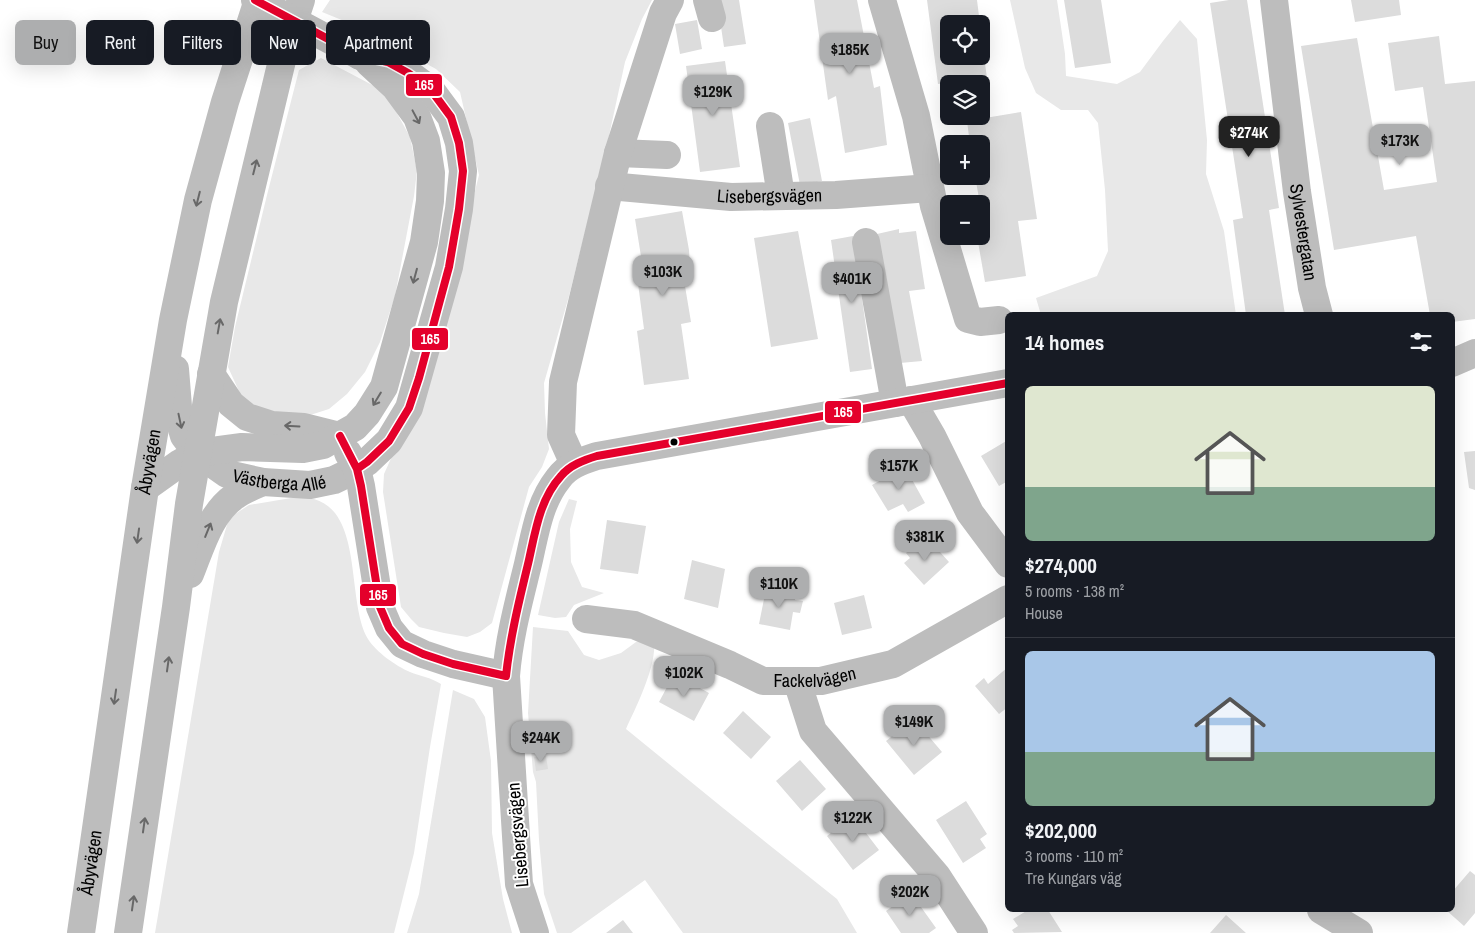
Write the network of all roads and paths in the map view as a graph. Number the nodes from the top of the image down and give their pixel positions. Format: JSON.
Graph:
{"nodes":[{"id":1,"x":257,"y":0,"type":"edge"},
{"id":2,"x":301,"y":0,"type":"edge"},
{"id":3,"x":670,"y":0,"type":"edge"},
{"id":4,"x":882,"y":0,"type":"edge"},
{"id":5,"x":1274,"y":0,"type":"edge"},
{"id":6,"x":326,"y":38,"type":"edge"},
{"id":7,"x":370,"y":65,"type":"edge"},
{"id":8,"x":394,"y":65,"type":"edge"},
{"id":9,"x":770,"y":126,"type":"dead end"},
{"id":10,"x":618,"y":153,"type":"junction"},
{"id":11,"x":667,"y":155,"type":"dead end"},
{"id":12,"x":609,"y":186,"type":"junction"},
{"id":13,"x":930,"y":188,"type":"junction"},
{"id":14,"x":781,"y":196,"type":"junction"},
{"id":15,"x":866,"y":242,"type":"dead end"},
{"id":16,"x":1318,"y":312,"type":"edge"},
{"id":17,"x":173,"y":320,"type":"junction"},
{"id":18,"x":999,"y":320,"type":"dead end"},
{"id":19,"x":1475,"y":353,"type":"edge"},
{"id":20,"x":1455,"y":362,"type":"edge"},
{"id":21,"x":211,"y":374,"type":"junction"},
{"id":22,"x":1005,"y":384,"type":"edge"},
{"id":23,"x":903,"y":401,"type":"junction"},
{"id":24,"x":340,"y":436,"type":"junction"},
{"id":25,"x":197,"y":453,"type":"junction"},
{"id":26,"x":585,"y":460,"type":"junction"},
{"id":27,"x":357,"y":469,"type":"junction"},
{"id":28,"x":263,"y":482,"type":"junction"},
{"id":29,"x":145,"y":488,"type":"junction"},
{"id":30,"x":1005,"y":560,"type":"edge"},
{"id":31,"x":1005,"y":601,"type":"edge"},
{"id":32,"x":176,"y":608,"type":"junction"},
{"id":33,"x":586,"y":619,"type":"dead end"},
{"id":34,"x":506,"y":676,"type":"junction"},
{"id":35,"x":797,"y":681,"type":"junction"},
{"id":36,"x":1324,"y":912,"type":"edge"},
{"id":37,"x":81,"y":933,"type":"edge"},
{"id":38,"x":128,"y":933,"type":"edge"},
{"id":39,"x":535,"y":933,"type":"edge"},
{"id":40,"x":974,"y":933,"type":"edge"},
{"id":41,"x":1359,"y":933,"type":"edge"}],
"edges":[{"from":1,"to":6,"type":"street","name":"Västberga Allé","bridge":true},
{"from":1,"to":17,"type":"street","name":"Åbyvägen","one_way":true},
{"from":21,"to":2,"type":"street","one_way":true},
{"from":3,"to":10,"type":"street"},
{"from":4,"to":13,"type":"street"},
{"from":5,"to":16,"type":"street","name":"Sylvestergatan"},
{"from":7,"to":24,"type":"street","name":"Västberga Allé","one_way":true},
{"from":8,"to":27,"type":"street","name":"Västberga Allé"},
{"from":9,"to":14,"type":"street"},
{"from":10,"to":11,"type":"street"},
{"from":10,"to":12,"type":"street"},
{"from":12,"to":14,"type":"street","name":"Lisebergsvägen"},
{"from":12,"to":26,"type":"street"},
{"from":13,"to":14,"type":"street","name":"Lisebergsvägen"},
{"from":13,"to":18,"type":"street"},
{"from":15,"to":23,"type":"street"},
{"from":17,"to":25,"type":"street","one_way":true},
{"from":17,"to":29,"type":"street","name":"Åbyvägen"},
{"from":19,"to":20,"type":"street"},
{"from":24,"to":21,"type":"street","one_way":true},
{"from":21,"to":25,"type":"street"},
{"from":22,"to":23,"type":"street"},
{"from":23,"to":26,"type":"street"},
{"from":23,"to":30,"type":"street"},
{"from":24,"to":25,"type":"street","name":"Västberga Allé"},
{"from":24,"to":27,"type":"street"},
{"from":25,"to":28,"type":"street","name":"Västberga Allé"},
{"from":25,"to":29,"type":"street"},
{"from":25,"to":32,"type":"street"},
{"from":26,"to":34,"type":"street","name":"Lisebergsvägen"},
{"from":27,"to":28,"type":"street","name":"Västberga Allé"},
{"from":27,"to":34,"type":"street"},
{"from":32,"to":28,"type":"street","one_way":true},
{"from":29,"to":37,"type":"street","name":"Åbyvägen","one_way":true},
{"from":31,"to":35,"type":"street","name":"Fackelvägen"},
{"from":38,"to":32,"type":"street","one_way":true},
{"from":33,"to":35,"type":"street","name":"Fackelvägen"},
{"from":34,"to":39,"type":"street","name":"Lisebergsvägen"},
{"from":35,"to":40,"type":"street"},
{"from":36,"to":41,"type":"street"}]}
